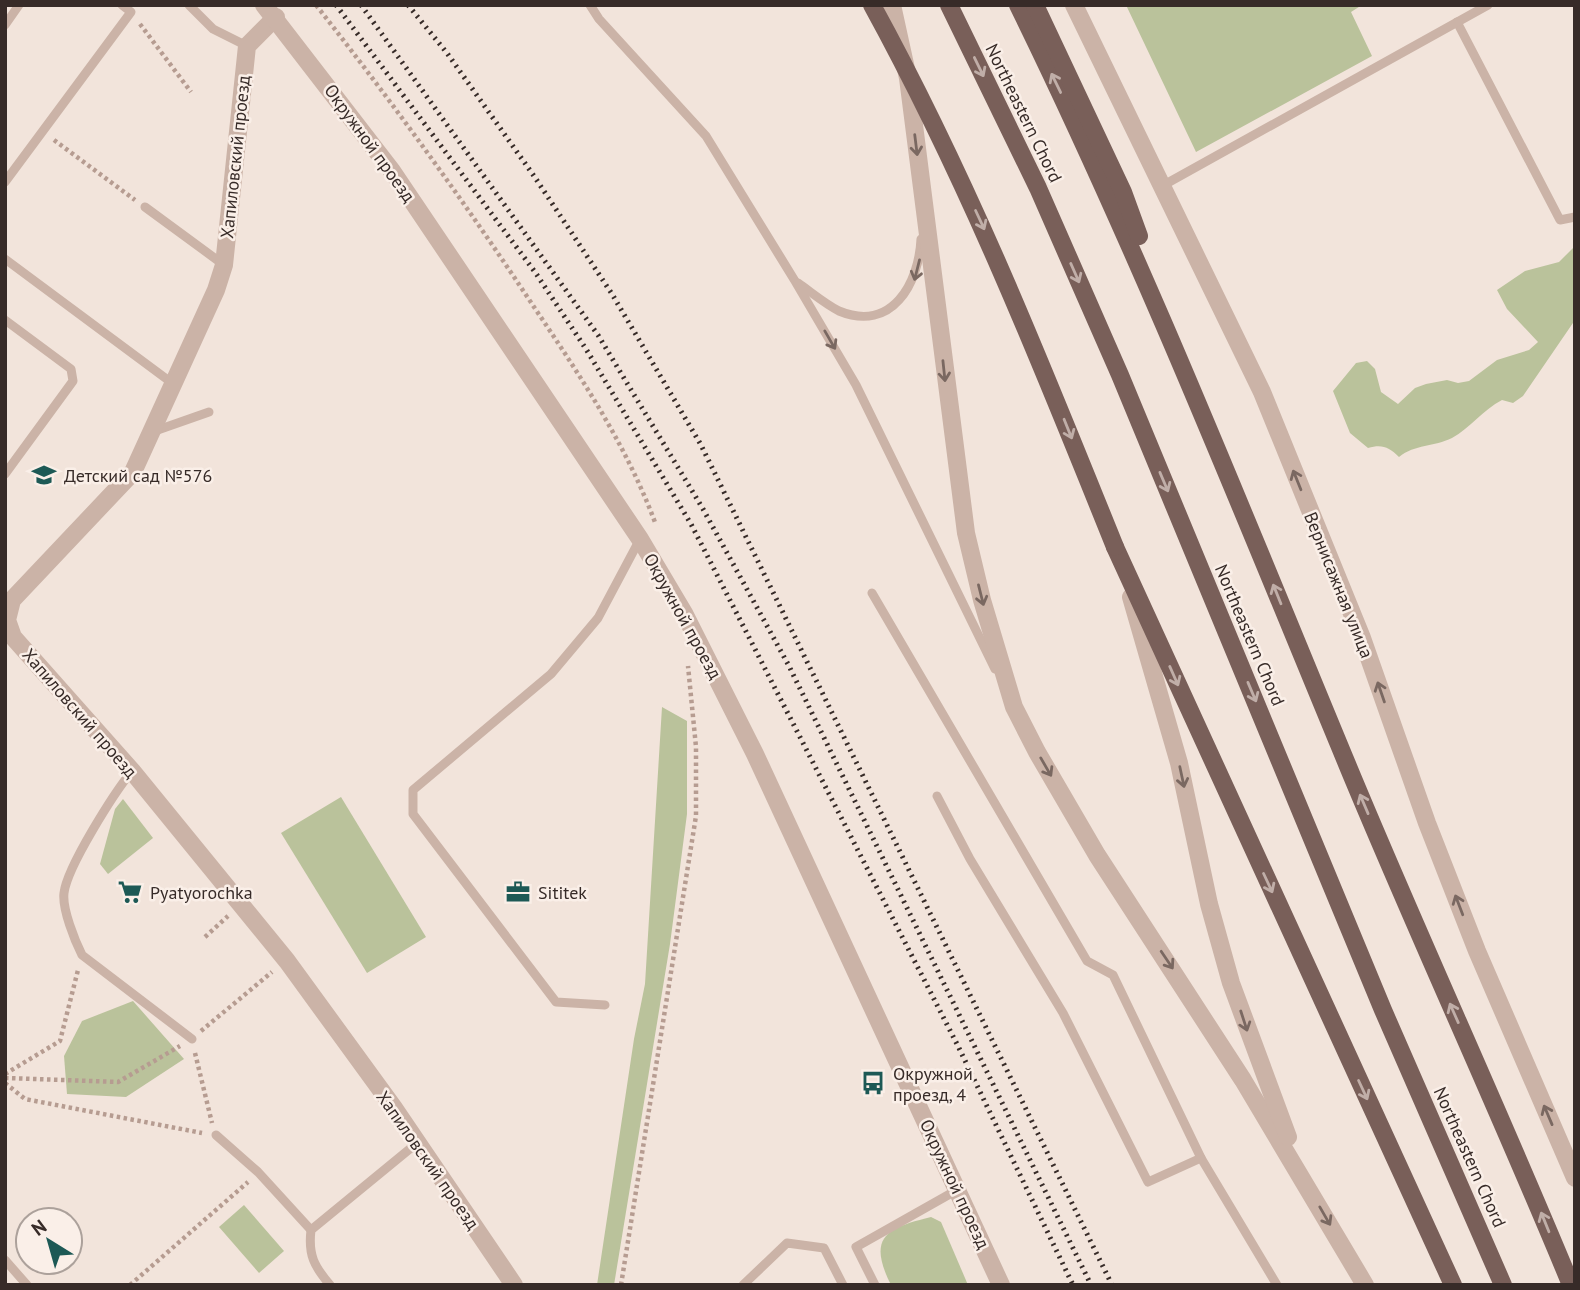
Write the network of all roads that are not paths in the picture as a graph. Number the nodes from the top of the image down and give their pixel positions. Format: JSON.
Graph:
{"nodes":[{"id":1,"x":122,"y":5,"type":"edge"},
{"id":2,"x":189,"y":5,"type":"edge"},
{"id":3,"x":590,"y":5,"type":"edge"},
{"id":4,"x":873,"y":5,"type":"edge"},
{"id":5,"x":892,"y":5,"type":"edge"},
{"id":6,"x":949,"y":5,"type":"edge"},
{"id":7,"x":1018,"y":5,"type":"edge"},
{"id":8,"x":1035,"y":5,"type":"edge"},
{"id":9,"x":1074,"y":5,"type":"edge"},
{"id":10,"x":1488,"y":5,"type":"edge"},
{"id":11,"x":16,"y":6,"type":"edge"},
{"id":12,"x":270,"y":11,"type":"edge"},
{"id":13,"x":1457,"y":22,"type":"junction"},
{"id":14,"x":5,"y":25,"type":"edge"},
{"id":15,"x":247,"y":47,"type":"junction"},
{"id":16,"x":5,"y":182,"type":"edge"},
{"id":17,"x":1162,"y":186,"type":"junction"},
{"id":18,"x":923,"y":202,"type":"junction"},
{"id":19,"x":145,"y":207,"type":"road end"},
{"id":20,"x":1575,"y":217,"type":"edge"},
{"id":21,"x":7,"y":264,"type":"edge"},
{"id":22,"x":223,"y":265,"type":"junction"},
{"id":23,"x":795,"y":281,"type":"junction"},
{"id":24,"x":5,"y":320,"type":"edge"},
{"id":25,"x":1176,"y":346,"type":"junction"},
{"id":26,"x":172,"y":383,"type":"junction"},
{"id":27,"x":209,"y":412,"type":"dead end"},
{"id":28,"x":150,"y":432,"type":"junction"},
{"id":29,"x":5,"y":474,"type":"edge"},
{"id":30,"x":640,"y":539,"type":"junction"},
{"id":31,"x":1115,"y":547,"type":"junction"},
{"id":32,"x":872,"y":593,"type":"dead end"},
{"id":33,"x":6,"y":620,"type":"edge"},
{"id":34,"x":1014,"y":707,"type":"junction"},
{"id":35,"x":132,"y":771,"type":"junction"},
{"id":36,"x":937,"y":796,"type":"dead end"},
{"id":37,"x":606,"y":1005,"type":"dead end"},
{"id":38,"x":192,"y":1039,"type":"road end"},
{"id":39,"x":216,"y":1135,"type":"road end"},
{"id":40,"x":417,"y":1143,"type":"junction"},
{"id":41,"x":1201,"y":1158,"type":"junction"},
{"id":42,"x":1575,"y":1178,"type":"edge"},
{"id":43,"x":1306,"y":1182,"type":"junction"},
{"id":44,"x":957,"y":1190,"type":"junction"},
{"id":45,"x":312,"y":1230,"type":"junction"},
{"id":46,"x":5,"y":1260,"type":"edge"},
{"id":47,"x":27,"y":1285,"type":"edge"},
{"id":48,"x":330,"y":1285,"type":"edge"},
{"id":49,"x":514,"y":1285,"type":"edge"},
{"id":50,"x":743,"y":1285,"type":"edge"},
{"id":51,"x":843,"y":1285,"type":"edge"},
{"id":52,"x":875,"y":1285,"type":"edge"},
{"id":53,"x":1002,"y":1285,"type":"edge"},
{"id":54,"x":1277,"y":1285,"type":"edge"},
{"id":55,"x":1365,"y":1285,"type":"edge"},
{"id":56,"x":1453,"y":1285,"type":"edge"},
{"id":57,"x":1503,"y":1285,"type":"edge"},
{"id":58,"x":1571,"y":1285,"type":"edge"}],
"edges":[{"from":1,"to":16,"type":"lane"},
{"from":2,"to":15,"type":"lane"},
{"from":3,"to":23,"type":"lane"},
{"from":4,"to":31,"type":"main road","one_way":true,"bridge":true},
{"from":5,"to":18,"type":"street","one_way":true},
{"from":6,"to":57,"type":"main road","name":"Northeastern Chord","one_way":true},
{"from":25,"to":7,"type":"main road","one_way":true},
{"from":8,"to":25,"type":"main road"},
{"from":9,"to":17,"type":"street","name":"Вернисажная улица"},
{"from":10,"to":13,"type":"lane"},
{"from":11,"to":14,"type":"lane"},
{"from":12,"to":15,"type":"street"},
{"from":12,"to":30,"type":"street","name":"Окружной проезд"},
{"from":13,"to":17,"type":"lane"},
{"from":13,"to":20,"type":"lane"},
{"from":15,"to":22,"type":"street","name":"Хапиловский проезд"},
{"from":42,"to":17,"type":"street","name":"Вернисажная улица","one_way":true},
{"from":18,"to":23,"type":"lane","one_way":true},
{"from":18,"to":34,"type":"street","one_way":true},
{"from":19,"to":22,"type":"lane"},
{"from":21,"to":26,"type":"lane"},
{"from":22,"to":26,"type":"street","name":"Хапиловский проезд"},
{"from":23,"to":34,"type":"lane","one_way":true},
{"from":24,"to":29,"type":"lane"},
{"from":58,"to":25,"type":"main road","one_way":true},
{"from":26,"to":28,"type":"street","name":"Хапиловский проезд"},
{"from":27,"to":28,"type":"lane"},
{"from":28,"to":33,"type":"street","name":"Хапиловский проезд"},
{"from":30,"to":37,"type":"lane"},
{"from":30,"to":44,"type":"street","name":"Окружной проезд"},
{"from":31,"to":43,"type":"street","one_way":true},
{"from":31,"to":56,"type":"main road","one_way":true},
{"from":32,"to":41,"type":"lane"},
{"from":33,"to":35,"type":"street","name":"Хапиловский проезд"},
{"from":34,"to":43,"type":"street","one_way":true},
{"from":35,"to":38,"type":"lane"},
{"from":35,"to":40,"type":"street","name":"Хапиловский проезд"},
{"from":36,"to":41,"type":"lane"},
{"from":39,"to":45,"type":"lane"},
{"from":40,"to":45,"type":"lane"},
{"from":40,"to":49,"type":"street","name":"Хапиловский проезд"},
{"from":41,"to":54,"type":"lane"},
{"from":43,"to":55,"type":"street","one_way":true},
{"from":44,"to":52,"type":"lane"},
{"from":44,"to":53,"type":"street","name":"Окружной проезд"},
{"from":45,"to":48,"type":"lane"},
{"from":46,"to":47,"type":"lane"},
{"from":50,"to":51,"type":"lane"}]}
